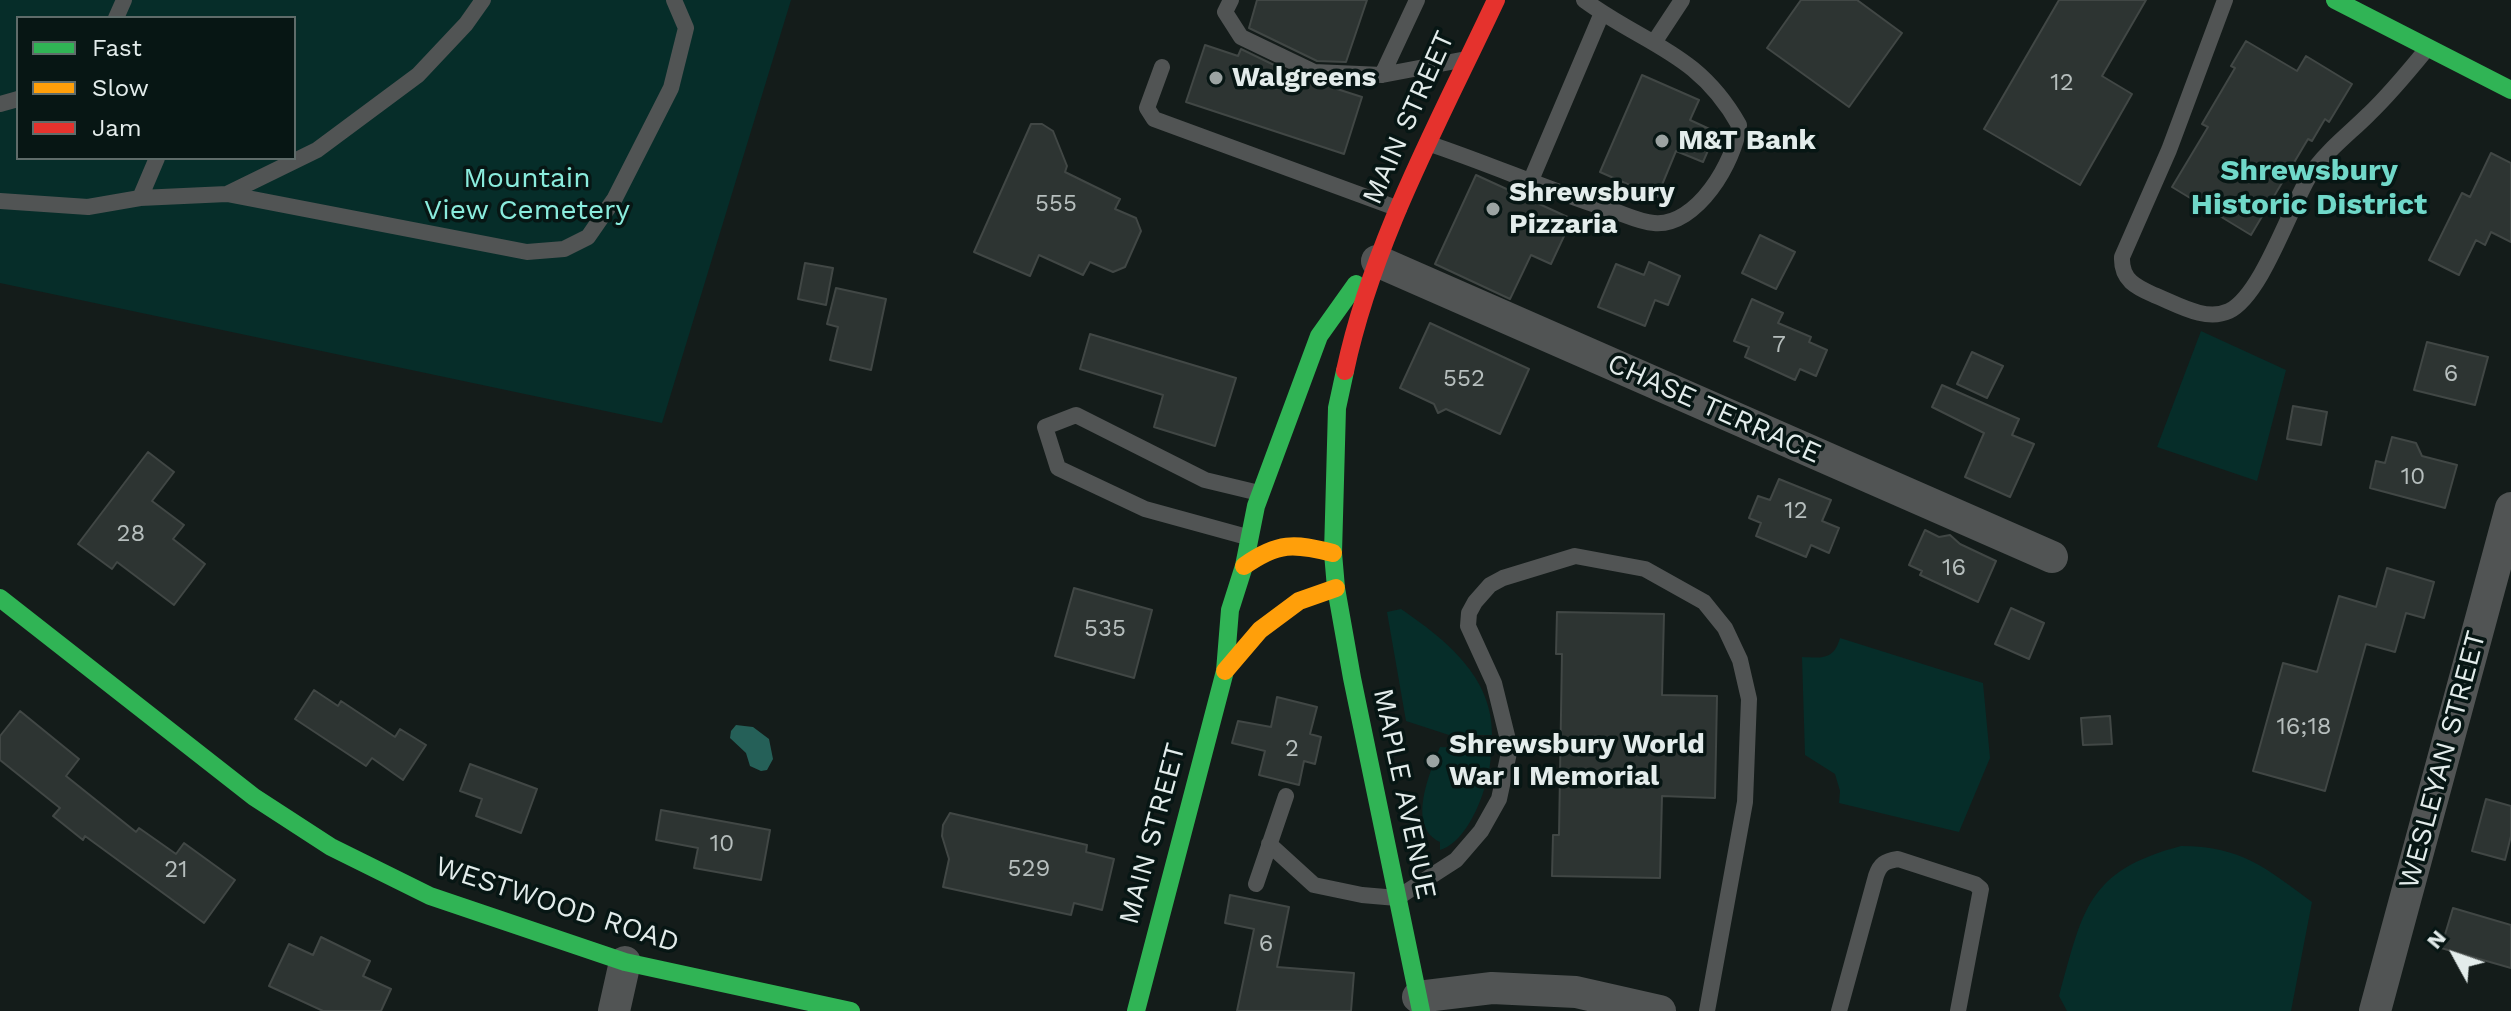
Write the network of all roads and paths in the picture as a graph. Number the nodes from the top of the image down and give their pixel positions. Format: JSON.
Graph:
{"nodes":[{"id":1,"x":483,"y":0,"type":"edge"},
{"id":2,"x":674,"y":0,"type":"edge"},
{"id":3,"x":1231,"y":0,"type":"edge"},
{"id":4,"x":1417,"y":0,"type":"edge"},
{"id":5,"x":1496,"y":0,"type":"edge"},
{"id":6,"x":1584,"y":0,"type":"edge"},
{"id":7,"x":1682,"y":0,"type":"edge"},
{"id":8,"x":2225,"y":0,"type":"edge"},
{"id":9,"x":2335,"y":0,"type":"edge"},
{"id":10,"x":1602,"y":13,"type":"junction"},
{"id":11,"x":1655,"y":41,"type":"junction"},
{"id":12,"x":2427,"y":49,"type":"junction"},
{"id":13,"x":1467,"y":59,"type":"junction"},
{"id":14,"x":1162,"y":67,"type":"dead end"},
{"id":15,"x":1382,"y":75,"type":"junction"},
{"id":16,"x":2511,"y":90,"type":"edge"},
{"id":17,"x":1429,"y":144,"type":"junction"},
{"id":18,"x":156,"y":160,"type":"edge"},
{"id":19,"x":1531,"y":180,"type":"junction"},
{"id":20,"x":227,"y":194,"type":"junction"},
{"id":21,"x":140,"y":198,"type":"junction"},
{"id":22,"x":0,"y":201,"type":"edge"},
{"id":23,"x":1399,"y":209,"type":"junction"},
{"id":24,"x":1377,"y":261,"type":"junction"},
{"id":25,"x":1260,"y":494,"type":"junction"},
{"id":26,"x":2511,"y":508,"type":"edge"},
{"id":27,"x":1249,"y":537,"type":"junction"},
{"id":28,"x":1333,"y":553,"type":"junction"},
{"id":29,"x":2052,"y":557,"type":"dead end"},
{"id":30,"x":1244,"y":566,"type":"junction"},
{"id":31,"x":1336,"y":588,"type":"junction"},
{"id":32,"x":0,"y":598,"type":"edge"},
{"id":33,"x":1225,"y":671,"type":"junction"},
{"id":34,"x":1286,"y":796,"type":"dead end"},
{"id":35,"x":1269,"y":844,"type":"junction"},
{"id":36,"x":1256,"y":884,"type":"dead end"},
{"id":37,"x":1397,"y":898,"type":"junction"},
{"id":38,"x":625,"y":962,"type":"junction"},
{"id":39,"x":1579,"y":1002,"type":"edge"},
{"id":40,"x":1419,"y":1004,"type":"edge"},
{"id":41,"x":614,"y":1011,"type":"edge"},
{"id":42,"x":851,"y":1011,"type":"edge"},
{"id":43,"x":1136,"y":1011,"type":"edge"},
{"id":44,"x":1660,"y":1011,"type":"edge"},
{"id":45,"x":1707,"y":1011,"type":"edge"},
{"id":46,"x":1839,"y":1011,"type":"edge"},
{"id":47,"x":1958,"y":1011,"type":"edge"},
{"id":48,"x":2375,"y":1011,"type":"edge"}],
"edges":[{"from":1,"to":20,"type":"lane"},
{"from":2,"to":20,"type":"lane"},
{"from":3,"to":15,"type":"lane"},
{"from":4,"to":15,"type":"lane"},
{"from":5,"to":13,"type":"main road","name":"MAIN STREET"},
{"from":6,"to":10,"type":"lane"},
{"from":7,"to":11,"type":"lane"},
{"from":8,"to":12,"type":"lane"},
{"from":9,"to":12,"type":"main road"},
{"from":10,"to":11,"type":"lane"},
{"from":10,"to":19,"type":"lane"},
{"from":11,"to":19,"type":"lane"},
{"from":12,"to":16,"type":"main road"},
{"from":13,"to":15,"type":"lane"},
{"from":13,"to":17,"type":"main road","name":"MAIN STREET"},
{"from":14,"to":23,"type":"lane"},
{"from":17,"to":19,"type":"lane"},
{"from":17,"to":23,"type":"main road","name":"MAIN STREET"},
{"from":18,"to":21,"type":"lane"},
{"from":20,"to":21,"type":"lane"},
{"from":21,"to":22,"type":"lane"},
{"from":23,"to":24,"type":"main road","name":"MAIN STREET"},
{"from":24,"to":25,"type":"main road","name":"MAIN STREET"},
{"from":24,"to":28,"type":"main road","name":"MAIN STREET"},
{"from":24,"to":29,"type":"street","name":"CHASE TERRACE"},
{"from":25,"to":27,"type":"main road","name":"MAIN STREET"},
{"from":25,"to":27,"type":"lane"},
{"from":26,"to":48,"type":"street","name":"WESLEYAN STREET"},
{"from":27,"to":30,"type":"main road","name":"MAIN STREET"},
{"from":28,"to":30,"type":"main road"},
{"from":28,"to":31,"type":"main road","name":"MAIN STREET"},
{"from":30,"to":33,"type":"main road","name":"MAIN STREET"},
{"from":31,"to":33,"type":"main road","name":"MAIN STREET"},
{"from":31,"to":37,"type":"main road","name":"MAPLE AVENUE"},
{"from":32,"to":38,"type":"main road","name":"WESTWOOD ROAD"},
{"from":33,"to":43,"type":"main road","name":"MAIN STREET"},
{"from":34,"to":35,"type":"lane"},
{"from":35,"to":36,"type":"lane"},
{"from":35,"to":37,"type":"lane"},
{"from":37,"to":40,"type":"main road","name":"MAPLE AVENUE"},
{"from":37,"to":45,"type":"lane"},
{"from":38,"to":41,"type":"street"},
{"from":38,"to":42,"type":"main road","name":"WESTWOOD ROAD"},
{"from":39,"to":40,"type":"street"},
{"from":39,"to":44,"type":"street"},
{"from":46,"to":47,"type":"lane"}]}
